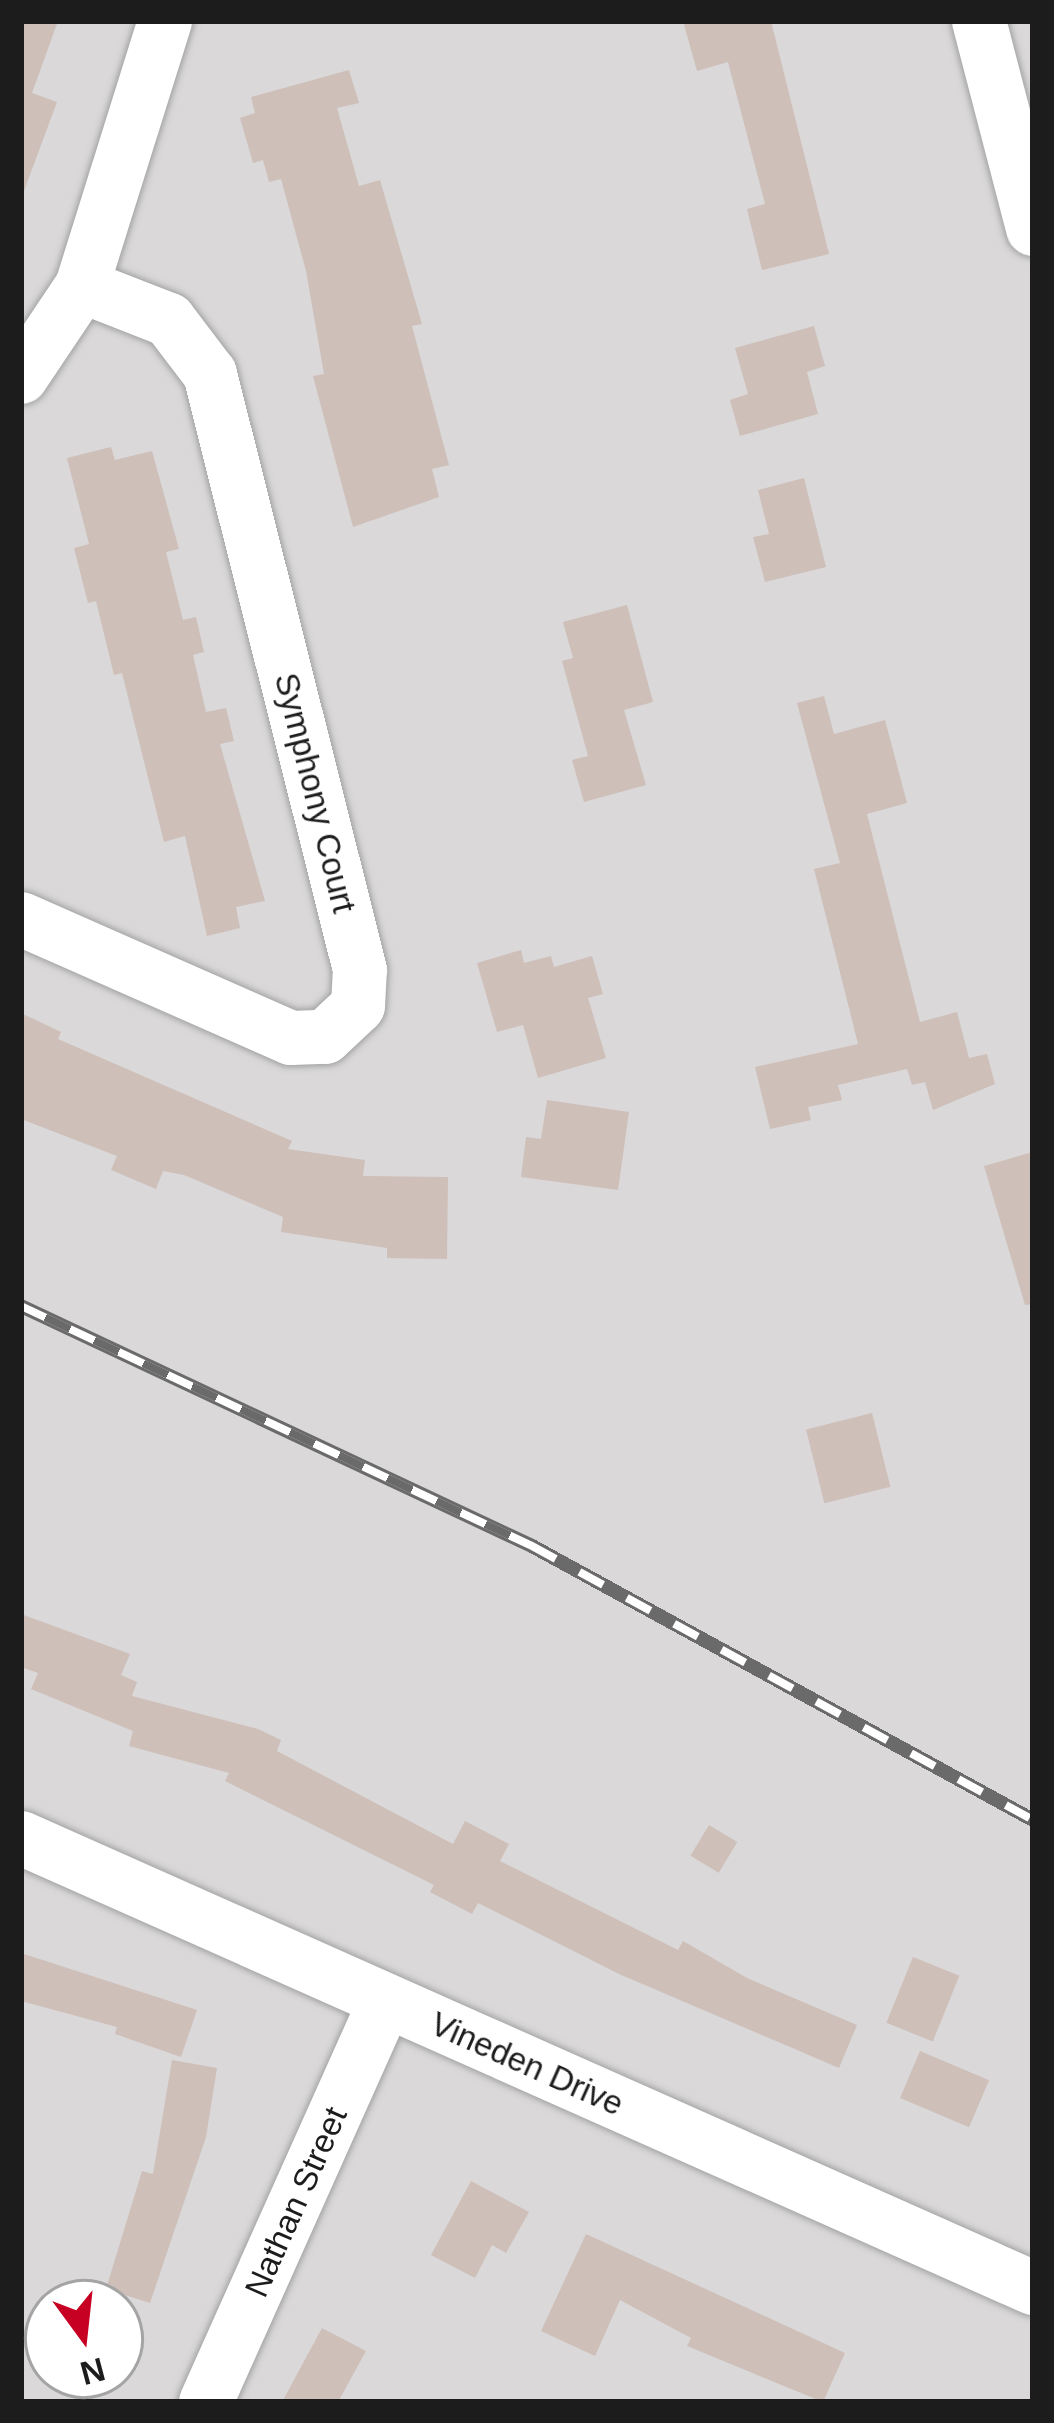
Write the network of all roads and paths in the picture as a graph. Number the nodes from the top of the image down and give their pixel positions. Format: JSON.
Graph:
{"nodes":[{"id":1,"x":166,"y":21,"type":"edge"},
{"id":2,"x":979,"y":21,"type":"edge"},
{"id":3,"x":1033,"y":229,"type":"edge"},
{"id":4,"x":82,"y":286,"type":"junction"},
{"id":5,"x":21,"y":376,"type":"edge"},
{"id":6,"x":21,"y":919,"type":"edge"},
{"id":7,"x":21,"y":1838,"type":"edge"},
{"id":8,"x":385,"y":2002,"type":"junction"},
{"id":9,"x":1033,"y":2288,"type":"edge"},
{"id":10,"x":206,"y":2402,"type":"edge"}],
"edges":[{"from":1,"to":4,"type":"street"},
{"from":2,"to":3,"type":"street"},
{"from":4,"to":5,"type":"street"},
{"from":4,"to":6,"type":"street","name":"Symphony Court"},
{"from":7,"to":8,"type":"street","name":"Vineden Drive"},
{"from":8,"to":9,"type":"street","name":"Vineden Drive"},
{"from":8,"to":10,"type":"street","name":"Nathan Street"}]}
